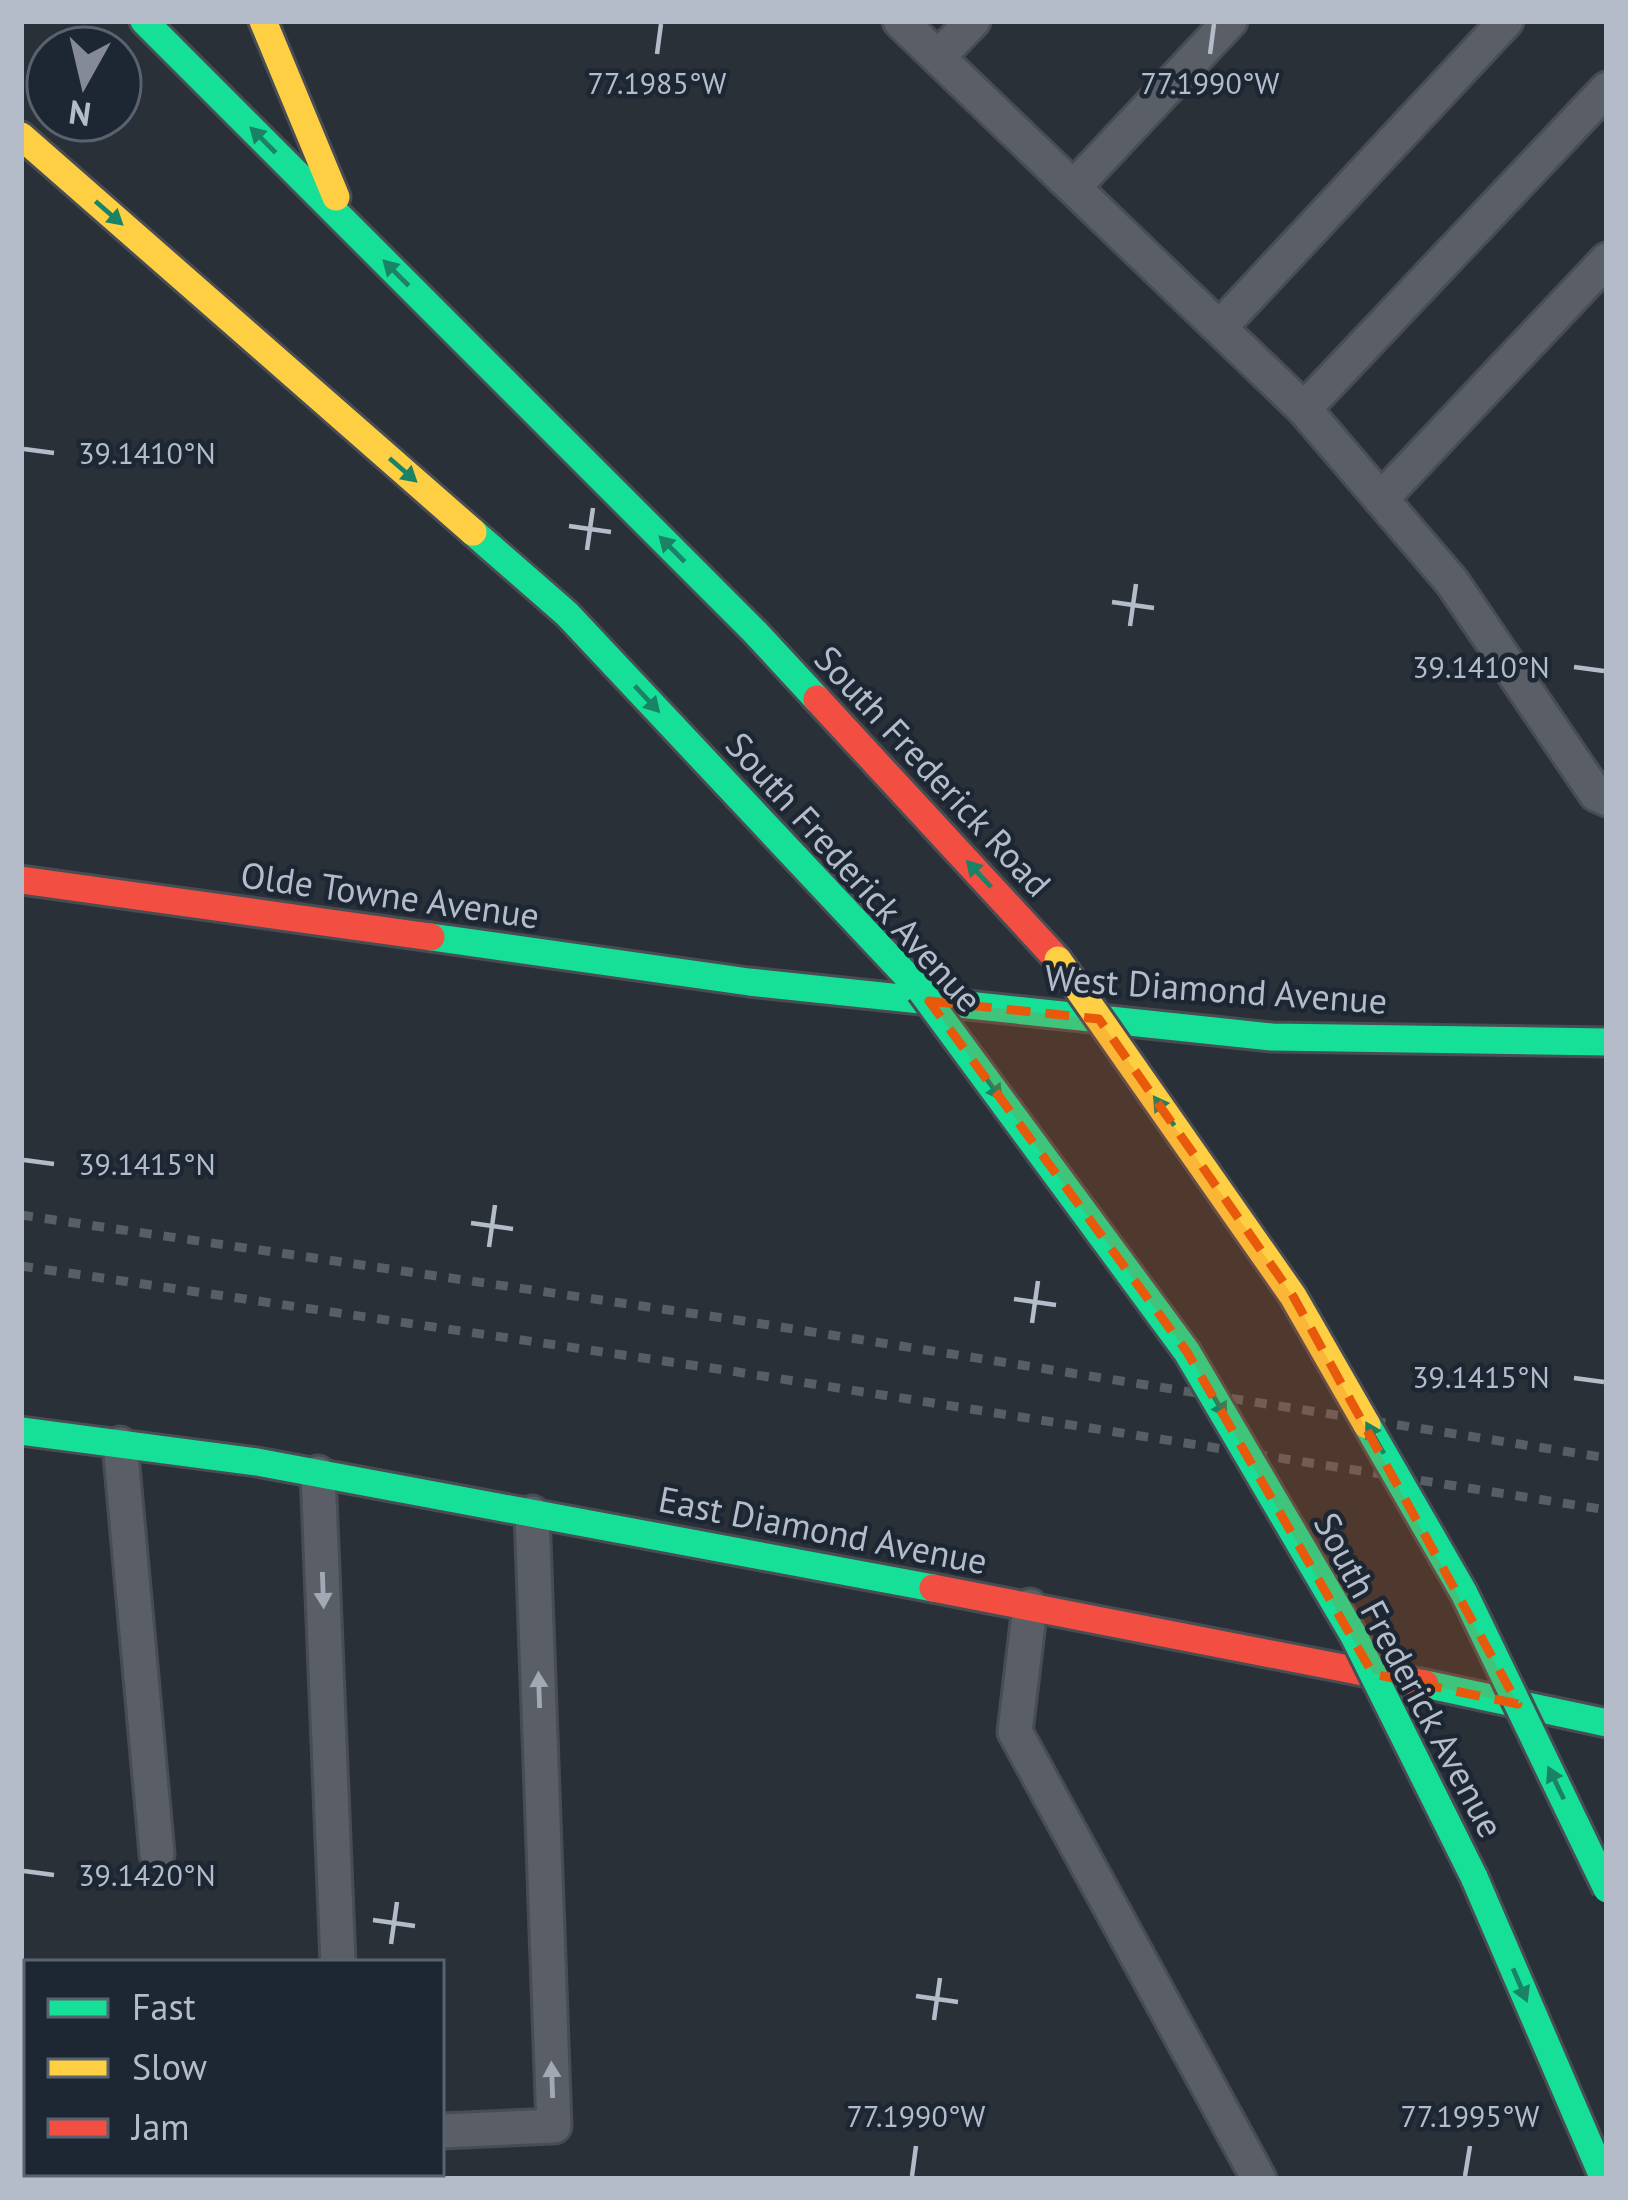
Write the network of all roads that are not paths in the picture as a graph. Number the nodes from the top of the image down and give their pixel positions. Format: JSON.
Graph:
{"nodes":[{"id":1,"x":144,"y":21,"type":"edge"},
{"id":2,"x":263,"y":21,"type":"edge"},
{"id":3,"x":900,"y":21,"type":"edge"},
{"id":4,"x":973,"y":21,"type":"edge"},
{"id":5,"x":1230,"y":21,"type":"edge"},
{"id":6,"x":1506,"y":21,"type":"edge"},
{"id":7,"x":938,"y":58,"type":"junction"},
{"id":8,"x":1607,"y":89,"type":"edge"},
{"id":9,"x":21,"y":136,"type":"edge"},
{"id":10,"x":1074,"y":188,"type":"junction"},
{"id":11,"x":346,"y":223,"type":"junction"},
{"id":12,"x":1607,"y":260,"type":"edge"},
{"id":13,"x":1221,"y":326,"type":"junction"},
{"id":14,"x":1304,"y":409,"type":"junction"},
{"id":15,"x":1381,"y":499,"type":"junction"},
{"id":16,"x":1607,"y":800,"type":"edge"},
{"id":17,"x":21,"y":880,"type":"edge"},
{"id":18,"x":749,"y":982,"type":"joint"},
{"id":19,"x":1607,"y":1042,"type":"edge"},
{"id":20,"x":21,"y":1431,"type":"edge"},
{"id":21,"x":120,"y":1444,"type":"junction"},
{"id":22,"x":318,"y":1473,"type":"junction"},
{"id":23,"x":532,"y":1513,"type":"junction"},
{"id":24,"x":1030,"y":1606,"type":"junction"},
{"id":25,"x":1607,"y":1723,"type":"edge"},
{"id":26,"x":157,"y":1854,"type":"dead end"},
{"id":27,"x":1607,"y":1889,"type":"edge"},
{"id":28,"x":338,"y":1960,"type":"edge"},
{"id":29,"x":444,"y":2131,"type":"edge"},
{"id":30,"x":1259,"y":2179,"type":"edge"},
{"id":31,"x":1604,"y":2179,"type":"edge"}],
"edges":[{"from":11,"to":1,"type":"main road","one_way":true},
{"from":2,"to":11,"type":"main road"},
{"from":3,"to":7,"type":"lane"},
{"from":4,"to":7,"type":"lane"},
{"from":5,"to":10,"type":"lane"},
{"from":6,"to":13,"type":"lane"},
{"from":7,"to":10,"type":"lane"},
{"from":8,"to":14,"type":"lane"},
{"from":9,"to":31,"type":"main road","name":"South Frederick Avenue","one_way":true,"bridge":true},
{"from":10,"to":13,"type":"lane"},
{"from":27,"to":11,"type":"main road","name":"South Frederick Road","one_way":true,"bridge":true},
{"from":12,"to":15,"type":"lane"},
{"from":13,"to":14,"type":"lane"},
{"from":14,"to":15,"type":"lane"},
{"from":15,"to":16,"type":"lane"},
{"from":17,"to":18,"type":"main road","name":"Olde Towne Avenue"},
{"from":18,"to":19,"type":"main road","name":"West Diamond Avenue"},
{"from":20,"to":21,"type":"main road","name":"East Diamond Avenue"},
{"from":21,"to":22,"type":"main road","name":"East Diamond Avenue"},
{"from":21,"to":26,"type":"lane"},
{"from":22,"to":23,"type":"main road","name":"East Diamond Avenue"},
{"from":22,"to":28,"type":"lane","one_way":true},
{"from":23,"to":24,"type":"main road","name":"East Diamond Avenue"},
{"from":29,"to":23,"type":"lane","one_way":true},
{"from":24,"to":25,"type":"main road","name":"East Diamond Avenue"},
{"from":24,"to":30,"type":"lane"}]}
